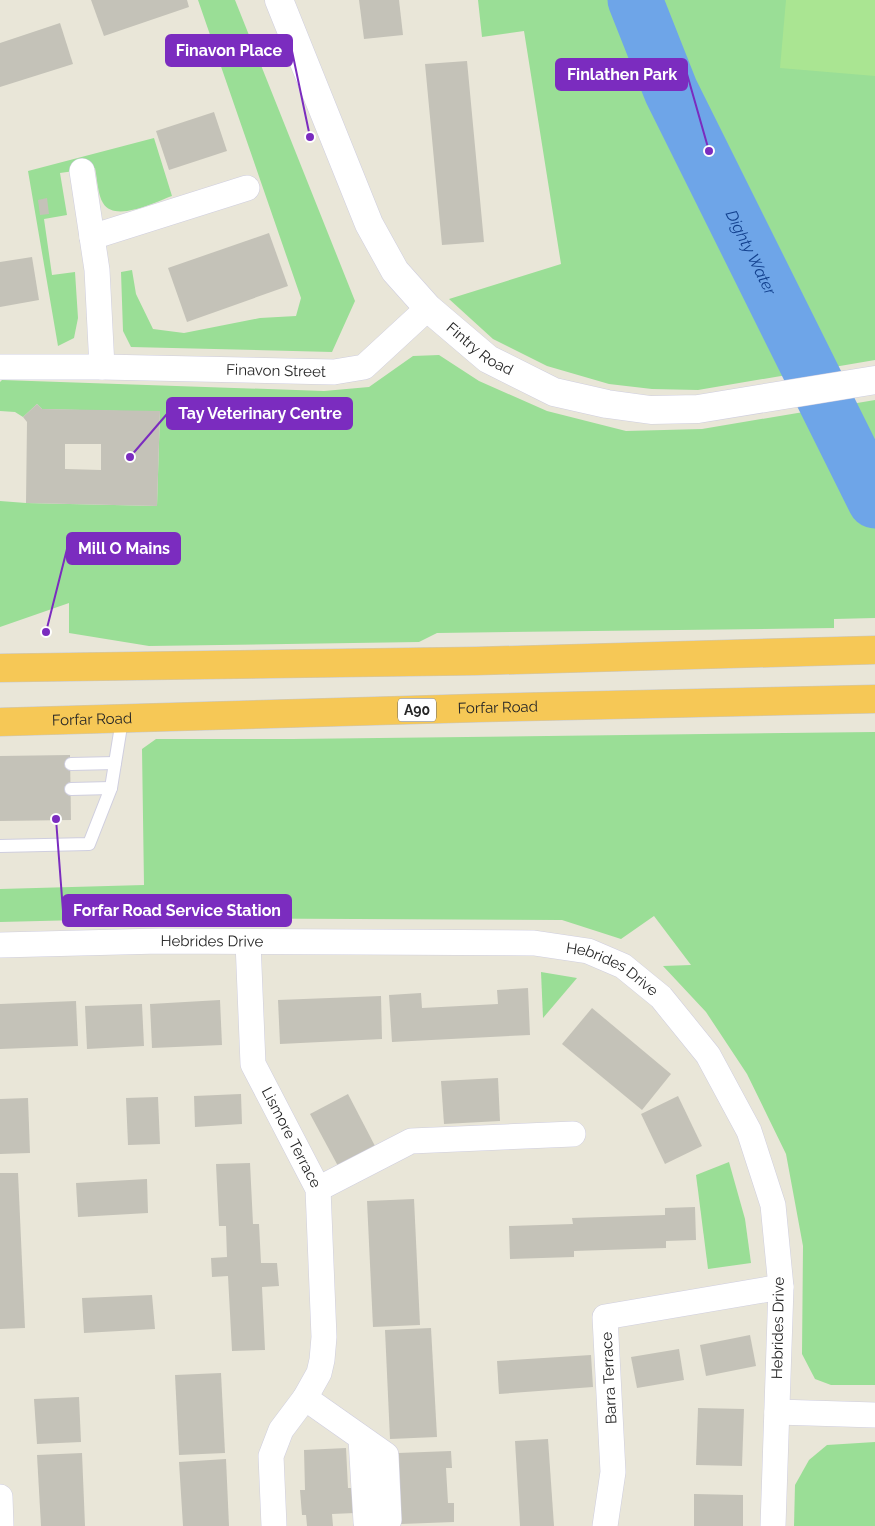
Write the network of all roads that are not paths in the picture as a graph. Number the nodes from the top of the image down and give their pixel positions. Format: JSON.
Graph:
{"nodes":[{"id":1,"x":279,"y":0,"type":"edge"},
{"id":2,"x":82,"y":171,"type":"dead end"},
{"id":3,"x":247,"y":188,"type":"dead end"},
{"id":4,"x":92,"y":237,"type":"junction"},
{"id":5,"x":428,"y":308,"type":"junction"},
{"id":6,"x":102,"y":367,"type":"junction"},
{"id":7,"x":0,"y":368,"type":"edge"},
{"id":8,"x":875,"y":380,"type":"edge"},
{"id":9,"x":875,"y":650,"type":"edge"},
{"id":10,"x":0,"y":668,"type":"edge"},
{"id":11,"x":875,"y":700,"type":"edge"},
{"id":12,"x":122,"y":720,"type":"junction"},
{"id":13,"x":0,"y":722,"type":"edge"},
{"id":14,"x":115,"y":763,"type":"junction"},
{"id":15,"x":71,"y":764,"type":"dead end"},
{"id":16,"x":111,"y":788,"type":"junction"},
{"id":17,"x":71,"y":789,"type":"dead end"},
{"id":18,"x":0,"y":846,"type":"edge"},
{"id":19,"x":248,"y":942,"type":"junction"},
{"id":20,"x":0,"y":945,"type":"edge"},
{"id":21,"x":573,"y":1134,"type":"dead end"},
{"id":22,"x":318,"y":1189,"type":"junction"},
{"id":23,"x":781,"y":1287,"type":"junction"},
{"id":24,"x":305,"y":1398,"type":"junction"},
{"id":25,"x":777,"y":1412,"type":"junction"},
{"id":26,"x":875,"y":1415,"type":"edge"},
{"id":27,"x":361,"y":1439,"type":"dead end"},
{"id":28,"x":0,"y":1497,"type":"edge"},
{"id":29,"x":1,"y":1526,"type":"edge"},
{"id":30,"x":274,"y":1526,"type":"edge"},
{"id":31,"x":605,"y":1526,"type":"edge"},
{"id":32,"x":773,"y":1526,"type":"edge"}],
"edges":[{"from":1,"to":5,"type":"street","name":"Fintry Road"},
{"from":2,"to":4,"type":"street"},
{"from":3,"to":4,"type":"street"},
{"from":4,"to":6,"type":"street"},
{"from":5,"to":6,"type":"street","name":"Finavon Street"},
{"from":5,"to":8,"type":"street","name":"Fintry Road"},
{"from":6,"to":7,"type":"street","name":"Finavon Street"},
{"from":9,"to":10,"type":"highway"},
{"from":11,"to":12,"type":"highway","name":"Forfar Road","number":"A90"},
{"from":12,"to":13,"type":"highway","name":"Forfar Road","number":"A90"},
{"from":12,"to":14,"type":"lane"},
{"from":14,"to":15,"type":"lane"},
{"from":14,"to":16,"type":"lane"},
{"from":16,"to":17,"type":"lane"},
{"from":16,"to":18,"type":"lane"},
{"from":19,"to":20,"type":"street","name":"Hebrides Drive"},
{"from":19,"to":22,"type":"street","name":"Lismore Terrace"},
{"from":19,"to":23,"type":"street","name":"Hebrides Drive"},
{"from":21,"to":22,"type":"street","name":"Lismore Terrace"},
{"from":22,"to":24,"type":"street"},
{"from":23,"to":25,"type":"street","name":"Hebrides Drive"},
{"from":23,"to":31,"type":"street","name":"Barra Terrace"},
{"from":24,"to":27,"type":"street"},
{"from":24,"to":30,"type":"street"},
{"from":25,"to":26,"type":"street"},
{"from":25,"to":32,"type":"street","name":"Hebrides Drive"},
{"from":28,"to":29,"type":"street"}]}
